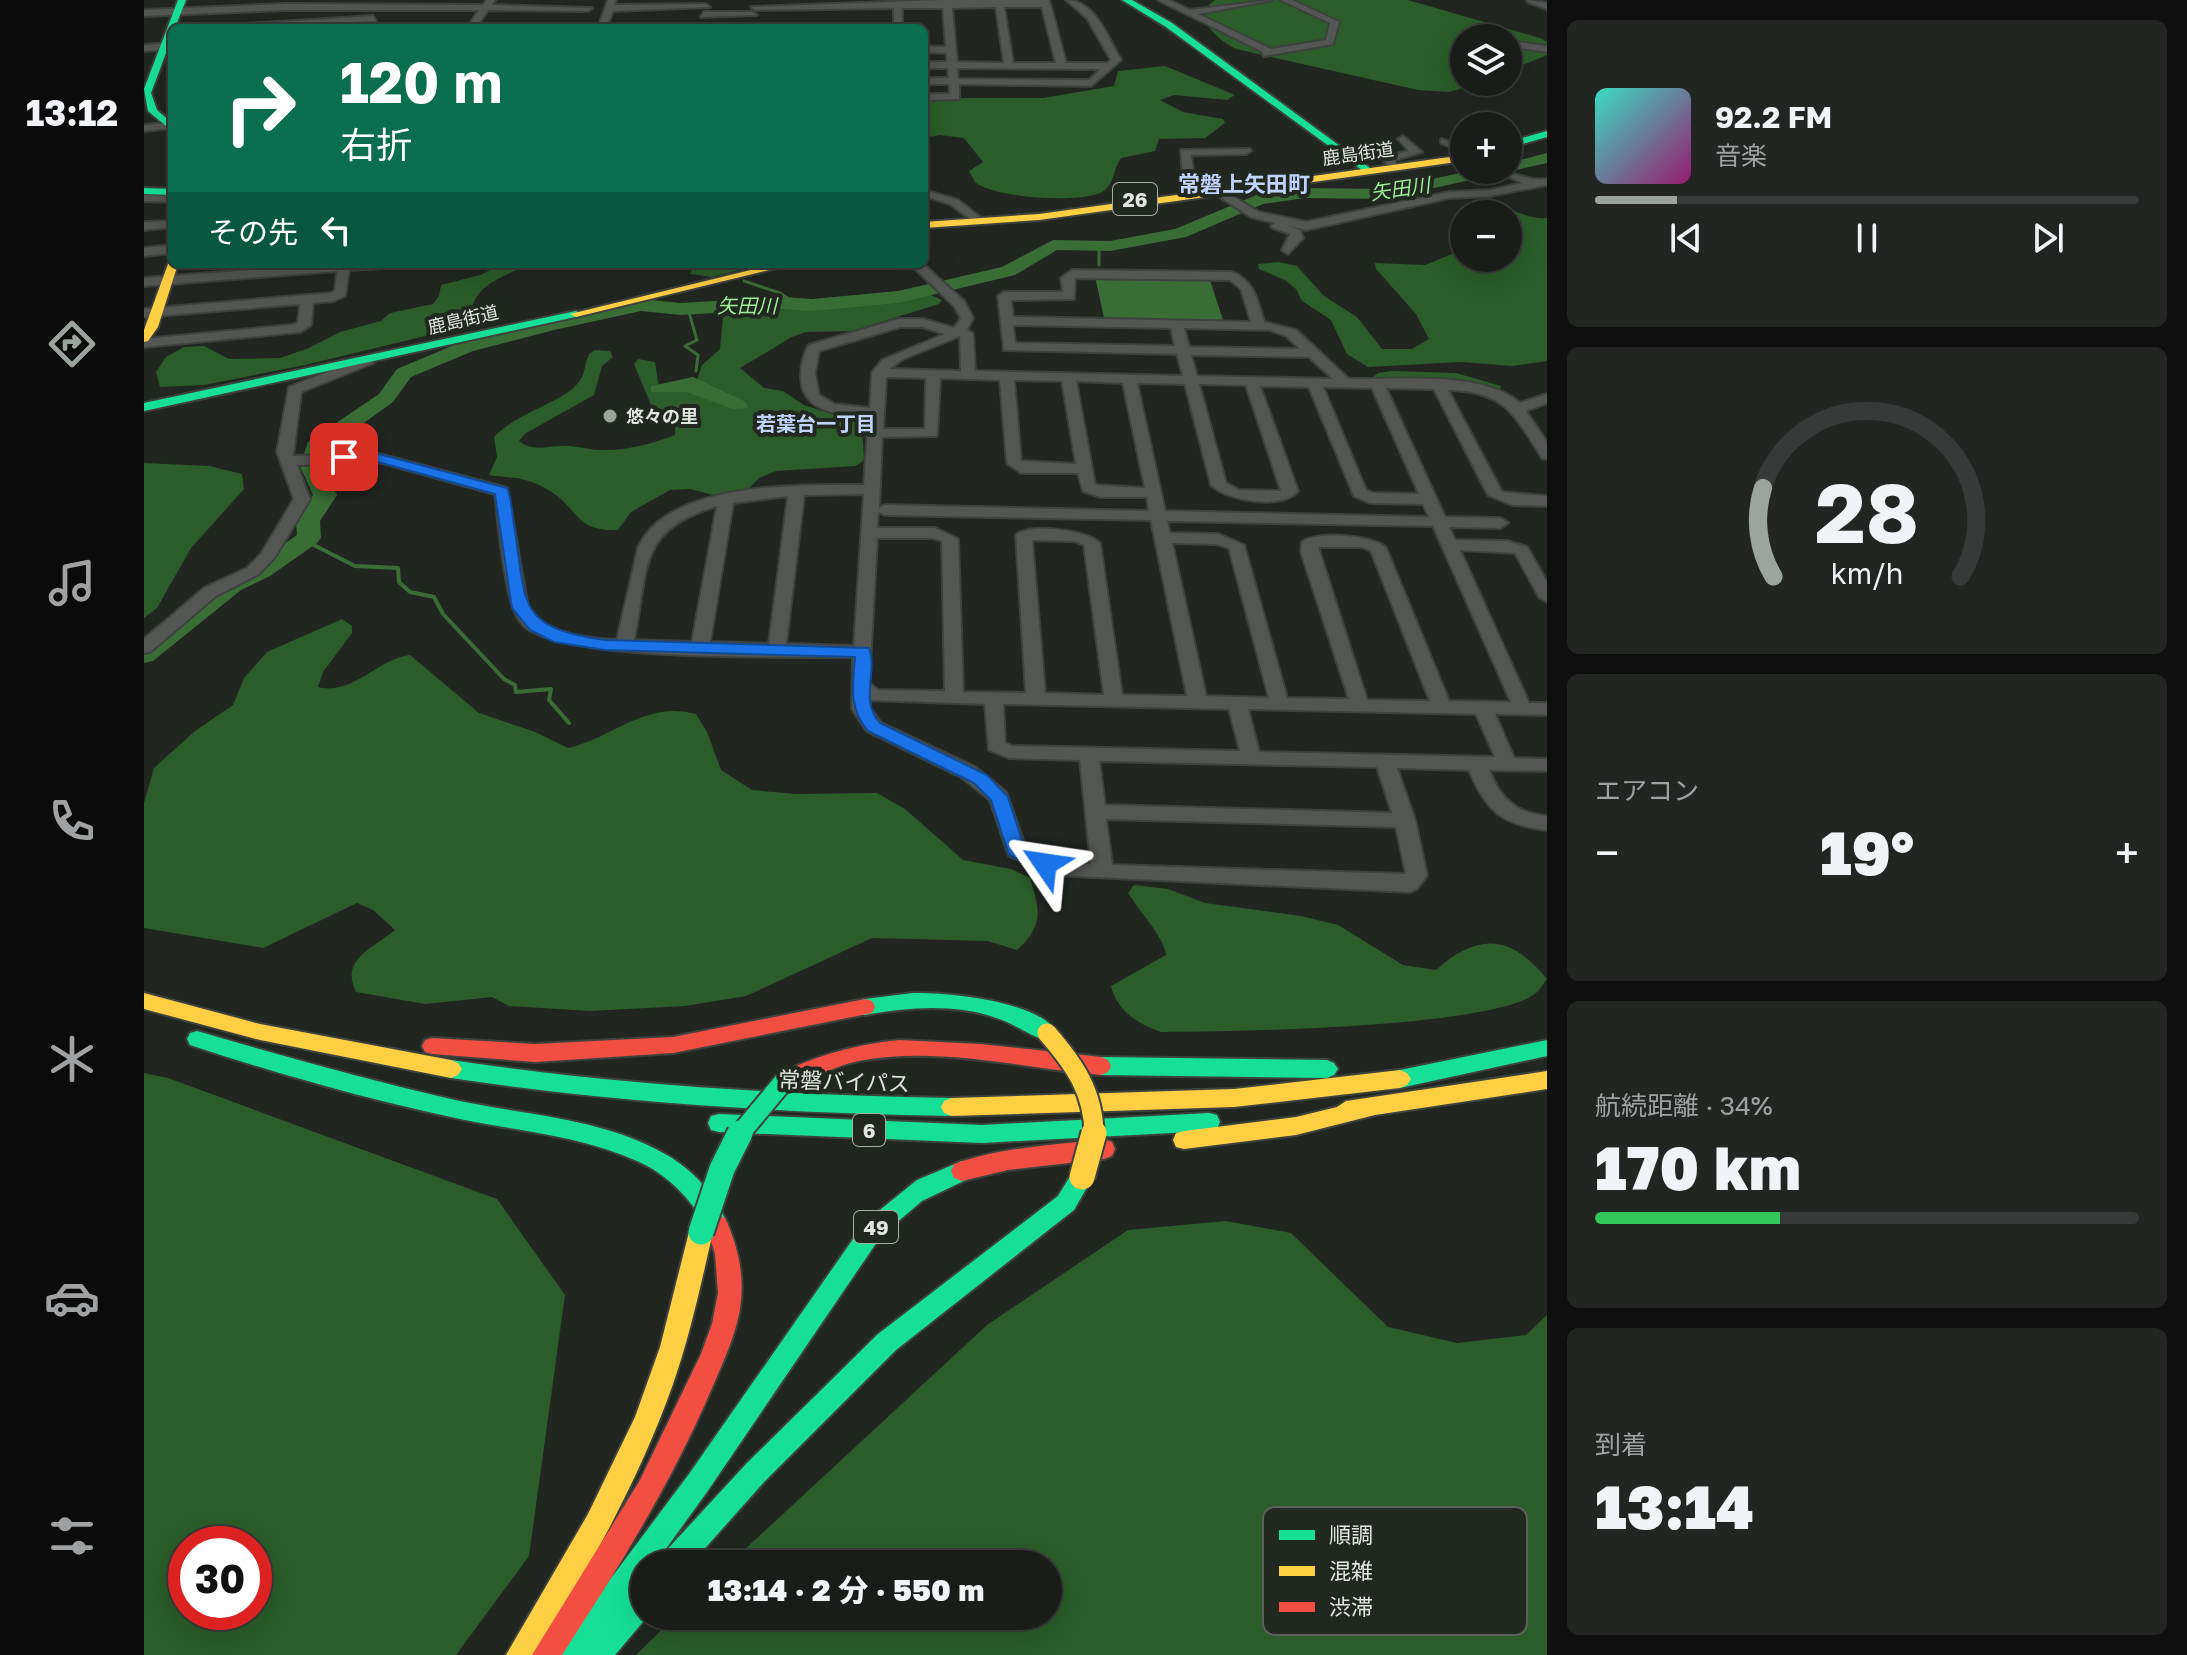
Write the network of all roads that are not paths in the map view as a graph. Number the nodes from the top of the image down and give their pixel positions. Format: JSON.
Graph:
{"nodes":[{"id":1,"x":1070,"y":0,"type":"edge"},
{"id":2,"x":1117,"y":0,"type":"edge"},
{"id":3,"x":1126,"y":0,"type":"edge"},
{"id":4,"x":1162,"y":0,"type":"edge"},
{"id":5,"x":1268,"y":0,"type":"edge"},
{"id":6,"x":1312,"y":0,"type":"edge"},
{"id":7,"x":1531,"y":0,"type":"edge"},
{"id":8,"x":1287,"y":1,"type":"edge"},
{"id":9,"x":948,"y":2,"type":"edge"},
{"id":10,"x":1000,"y":2,"type":"edge"},
{"id":11,"x":1046,"y":2,"type":"edge"},
{"id":12,"x":287,"y":3,"type":"edge"},
{"id":13,"x":336,"y":3,"type":"edge"},
{"id":14,"x":422,"y":3,"type":"edge"},
{"id":15,"x":850,"y":3,"type":"edge"},
{"id":16,"x":236,"y":4,"type":"edge"},
{"id":17,"x":488,"y":4,"type":"edge"},
{"id":18,"x":539,"y":4,"type":"edge"},
{"id":19,"x":612,"y":4,"type":"edge"},
{"id":20,"x":180,"y":6,"type":"edge"},
{"id":21,"x":898,"y":6,"type":"junction"},
{"id":22,"x":1547,"y":6,"type":"edge"},
{"id":23,"x":706,"y":7,"type":"edge"},
{"id":24,"x":755,"y":7,"type":"edge"},
{"id":25,"x":587,"y":8,"type":"edge"},
{"id":26,"x":144,"y":13,"type":"edge"},
{"id":27,"x":1188,"y":13,"type":"junction"},
{"id":28,"x":850,"y":17,"type":"dead end"},
{"id":29,"x":530,"y":18,"type":"dead end"},
{"id":30,"x":383,"y":19,"type":"dead end"},
{"id":31,"x":461,"y":20,"type":"dead end"},
{"id":32,"x":334,"y":21,"type":"junction"},
{"id":33,"x":230,"y":24,"type":"edge"},
{"id":34,"x":289,"y":24,"type":"edge"},
{"id":35,"x":474,"y":24,"type":"edge"},
{"id":36,"x":604,"y":24,"type":"edge"},
{"id":37,"x":898,"y":24,"type":"edge"},
{"id":38,"x":168,"y":46,"type":"edge"},
{"id":39,"x":1522,"y":46,"type":"edge"},
{"id":40,"x":144,"y":48,"type":"edge"},
{"id":41,"x":168,"y":48,"type":"edge"},
{"id":42,"x":928,"y":49,"type":"edge"},
{"id":43,"x":1547,"y":49,"type":"edge"},
{"id":44,"x":952,"y":50,"type":"junction"},
{"id":45,"x":928,"y":65,"type":"edge"},
{"id":46,"x":954,"y":65,"type":"junction"},
{"id":47,"x":1009,"y":65,"type":"junction"},
{"id":48,"x":1062,"y":66,"type":"junction"},
{"id":49,"x":1108,"y":66,"type":"junction"},
{"id":50,"x":928,"y":81,"type":"edge"},
{"id":51,"x":955,"y":81,"type":"junction"},
{"id":52,"x":168,"y":86,"type":"edge"},
{"id":53,"x":147,"y":87,"type":"edge"},
{"id":54,"x":928,"y":97,"type":"edge"},
{"id":55,"x":148,"y":114,"type":"edge"},
{"id":56,"x":168,"y":125,"type":"edge"},
{"id":57,"x":168,"y":127,"type":"edge"},
{"id":58,"x":144,"y":128,"type":"edge"},
{"id":59,"x":1547,"y":134,"type":"edge"},
{"id":60,"x":1403,"y":139,"type":"dead end"},
{"id":61,"x":1445,"y":141,"type":"dead end"},
{"id":62,"x":1547,"y":141,"type":"edge"},
{"id":63,"x":1522,"y":142,"type":"edge"},
{"id":64,"x":1450,"y":144,"type":"edge"},
{"id":65,"x":1522,"y":144,"type":"edge"},
{"id":66,"x":1246,"y":151,"type":"dead end"},
{"id":67,"x":1450,"y":156,"type":"edge"},
{"id":68,"x":1450,"y":156,"type":"edge"},
{"id":69,"x":1392,"y":163,"type":"junction"},
{"id":70,"x":1357,"y":170,"type":"junction"},
{"id":71,"x":1522,"y":179,"type":"edge"},
{"id":72,"x":1547,"y":182,"type":"edge"},
{"id":73,"x":1533,"y":183,"type":"junction"},
{"id":74,"x":168,"y":186,"type":"edge"},
{"id":75,"x":144,"y":188,"type":"edge"},
{"id":76,"x":1210,"y":189,"type":"junction"},
{"id":77,"x":168,"y":191,"type":"edge"},
{"id":78,"x":928,"y":194,"type":"edge"},
{"id":79,"x":144,"y":198,"type":"edge"},
{"id":80,"x":168,"y":199,"type":"edge"},
{"id":81,"x":974,"y":217,"type":"junction"},
{"id":82,"x":1269,"y":219,"type":"junction"},
{"id":83,"x":928,"y":222,"type":"edge"},
{"id":84,"x":928,"y":222,"type":"edge"},
{"id":85,"x":168,"y":224,"type":"edge"},
{"id":86,"x":144,"y":226,"type":"edge"},
{"id":87,"x":168,"y":249,"type":"edge"},
{"id":88,"x":1288,"y":250,"type":"dead end"},
{"id":89,"x":144,"y":252,"type":"edge"},
{"id":90,"x":1215,"y":257,"type":"dead end"},
{"id":91,"x":286,"y":268,"type":"edge"},
{"id":92,"x":344,"y":268,"type":"edge"},
{"id":93,"x":771,"y":268,"type":"edge"},
{"id":94,"x":920,"y":268,"type":"edge"},
{"id":95,"x":170,"y":272,"type":"edge"},
{"id":96,"x":1221,"y":275,"type":"junction"},
{"id":97,"x":144,"y":282,"type":"edge"},
{"id":98,"x":307,"y":300,"type":"junction"},
{"id":99,"x":151,"y":312,"type":"edge"},
{"id":100,"x":1007,"y":321,"type":"junction"},
{"id":101,"x":1176,"y":324,"type":"junction"},
{"id":102,"x":1259,"y":325,"type":"junction"},
{"id":103,"x":961,"y":333,"type":"junction"},
{"id":104,"x":145,"y":338,"type":"edge"},
{"id":105,"x":1184,"y":350,"type":"junction"},
{"id":106,"x":1313,"y":353,"type":"junction"},
{"id":107,"x":368,"y":360,"type":"junction"},
{"id":108,"x":879,"y":373,"type":"junction"},
{"id":109,"x":933,"y":375,"type":"junction"},
{"id":110,"x":968,"y":376,"type":"junction"},
{"id":111,"x":1007,"y":377,"type":"junction"},
{"id":112,"x":1068,"y":378,"type":"junction"},
{"id":113,"x":1129,"y":378,"type":"junction"},
{"id":114,"x":1191,"y":379,"type":"junction"},
{"id":115,"x":1251,"y":380,"type":"junction"},
{"id":116,"x":1314,"y":381,"type":"junction"},
{"id":117,"x":1344,"y":382,"type":"junction"},
{"id":118,"x":1376,"y":382,"type":"junction"},
{"id":119,"x":1439,"y":385,"type":"junction"},
{"id":120,"x":1547,"y":398,"type":"edge"},
{"id":121,"x":144,"y":407,"type":"edge"},
{"id":122,"x":1520,"y":408,"type":"junction"},
{"id":123,"x":876,"y":412,"type":"junction"},
{"id":124,"x":875,"y":433,"type":"junction"},
{"id":125,"x":1547,"y":455,"type":"edge"},
{"id":126,"x":288,"y":461,"type":"junction"},
{"id":127,"x":1083,"y":469,"type":"junction"},
{"id":128,"x":797,"y":489,"type":"junction"},
{"id":129,"x":873,"y":490,"type":"junction"},
{"id":130,"x":1154,"y":493,"type":"junction"},
{"id":131,"x":1428,"y":499,"type":"junction"},
{"id":132,"x":726,"y":501,"type":"junction"},
{"id":133,"x":1547,"y":501,"type":"edge"},
{"id":134,"x":885,"y":510,"type":"dead end"},
{"id":135,"x":1158,"y":515,"type":"junction"},
{"id":136,"x":1439,"y":522,"type":"junction"},
{"id":137,"x":1500,"y":523,"type":"dead end"},
{"id":138,"x":871,"y":533,"type":"junction"},
{"id":139,"x":1163,"y":538,"type":"junction"},
{"id":140,"x":1449,"y":545,"type":"junction"},
{"id":141,"x":1547,"y":597,"type":"edge"},
{"id":142,"x":624,"y":646,"type":"junction"},
{"id":143,"x":144,"y":648,"type":"edge"},
{"id":144,"x":700,"y":648,"type":"junction"},
{"id":145,"x":777,"y":649,"type":"junction"},
{"id":146,"x":863,"y":652,"type":"junction"},
{"id":147,"x":860,"y":683,"type":"junction"},
{"id":148,"x":954,"y":698,"type":"junction"},
{"id":149,"x":994,"y":699,"type":"junction"},
{"id":150,"x":1036,"y":699,"type":"junction"},
{"id":151,"x":1114,"y":701,"type":"junction"},
{"id":152,"x":1198,"y":703,"type":"junction"},
{"id":153,"x":1237,"y":703,"type":"junction"},
{"id":154,"x":1280,"y":704,"type":"junction"},
{"id":155,"x":1360,"y":706,"type":"junction"},
{"id":156,"x":1442,"y":707,"type":"junction"},
{"id":157,"x":1483,"y":708,"type":"junction"},
{"id":158,"x":1523,"y":709,"type":"junction"},
{"id":159,"x":1547,"y":709,"type":"edge"},
{"id":160,"x":1089,"y":754,"type":"junction"},
{"id":161,"x":1251,"y":758,"type":"junction"},
{"id":162,"x":1385,"y":761,"type":"junction"},
{"id":163,"x":1476,"y":763,"type":"junction"},
{"id":164,"x":1507,"y":764,"type":"junction"},
{"id":165,"x":1547,"y":765,"type":"edge"},
{"id":166,"x":1095,"y":812,"type":"junction"},
{"id":167,"x":1405,"y":820,"type":"junction"},
{"id":168,"x":1547,"y":823,"type":"edge"},
{"id":169,"x":1102,"y":871,"type":"junction"},
{"id":170,"x":144,"y":1001,"type":"edge"},
{"id":171,"x":206,"y":1017,"type":"junction"},
{"id":172,"x":1547,"y":1048,"type":"edge"},
{"id":173,"x":1447,"y":1067,"type":"junction"},
{"id":174,"x":1547,"y":1080,"type":"edge"},
{"id":175,"x":533,"y":1104,"type":"dead end"},
{"id":176,"x":1376,"y":1106,"type":"junction"},
{"id":177,"x":693,"y":1121,"type":"dead end"},
{"id":178,"x":686,"y":1550,"type":"edge"},
{"id":179,"x":630,"y":1616,"type":"edge"},
{"id":180,"x":520,"y":1655,"type":"edge"},
{"id":181,"x":546,"y":1655,"type":"edge"},
{"id":182,"x":571,"y":1655,"type":"edge"},
{"id":183,"x":597,"y":1655,"type":"edge"}],
"edges":[{"from":1,"to":49,"type":"street"},
{"from":2,"to":70,"type":"main road"},
{"from":3,"to":70,"type":"main road"},
{"from":4,"to":27,"type":"street"},
{"from":5,"to":27,"type":"street"},
{"from":6,"to":8,"type":"street"},
{"from":7,"to":22,"type":"street"},
{"from":8,"to":27,"type":"street"},
{"from":9,"to":10,"type":"street"},
{"from":9,"to":21,"type":"street"},
{"from":9,"to":44,"type":"street"},
{"from":10,"to":11,"type":"street"},
{"from":10,"to":47,"type":"street"},
{"from":11,"to":48,"type":"street"},
{"from":12,"to":13,"type":"street"},
{"from":12,"to":16,"type":"street"},
{"from":13,"to":14,"type":"street"},
{"from":13,"to":32,"type":"street"},
{"from":14,"to":17,"type":"street"},
{"from":15,"to":21,"type":"street"},
{"from":15,"to":24,"type":"street"},
{"from":15,"to":28,"type":"street"},
{"from":16,"to":20,"type":"street"},
{"from":16,"to":33,"type":"street"},
{"from":17,"to":18,"type":"street"},
{"from":17,"to":35,"type":"street"},
{"from":18,"to":25,"type":"street"},
{"from":18,"to":29,"type":"street"},
{"from":19,"to":23,"type":"street"},
{"from":19,"to":36,"type":"street"},
{"from":20,"to":26,"type":"street"},
{"from":21,"to":37,"type":"street"},
{"from":23,"to":24,"type":"street"},
{"from":30,"to":32,"type":"street"},
{"from":31,"to":35,"type":"street"},
{"from":32,"to":34,"type":"street"},
{"from":38,"to":40,"type":"street"},
{"from":39,"to":43,"type":"street"},
{"from":41,"to":53,"type":"main road"},
{"from":42,"to":44,"type":"street"},
{"from":44,"to":46,"type":"street"},
{"from":45,"to":46,"type":"street"},
{"from":46,"to":47,"type":"street"},
{"from":46,"to":51,"type":"street"},
{"from":47,"to":48,"type":"street"},
{"from":48,"to":49,"type":"street"},
{"from":49,"to":51,"type":"street"},
{"from":50,"to":51,"type":"street"},
{"from":51,"to":54,"type":"street"},
{"from":52,"to":53,"type":"main road"},
{"from":53,"to":55,"type":"main road"},
{"from":55,"to":56,"type":"main road"},
{"from":57,"to":58,"type":"street"},
{"from":59,"to":63,"type":"main road"},
{"from":60,"to":69,"type":"street"},
{"from":61,"to":64,"type":"street"},
{"from":62,"to":65,"type":"main road"},
{"from":66,"to":76,"type":"street"},
{"from":67,"to":70,"type":"main road","name":"鹿島街道","number":"26"},
{"from":68,"to":69,"type":"main road","number":"26"},
{"from":69,"to":70,"type":"main road","number":"26"},
{"from":70,"to":76,"type":"main road","name":"鹿島街道","number":"26"},
{"from":70,"to":81,"type":"main road","number":"26"},
{"from":71,"to":73,"type":"street"},
{"from":72,"to":73,"type":"street"},
{"from":73,"to":82,"type":"street"},
{"from":74,"to":75,"type":"main road"},
{"from":75,"to":77,"type":"main road"},
{"from":76,"to":82,"type":"street"},
{"from":76,"to":83,"type":"main road","name":"鹿島街道","number":"26"},
{"from":78,"to":81,"type":"street"},
{"from":79,"to":80,"type":"street"},
{"from":81,"to":84,"type":"main road","number":"26"},
{"from":82,"to":88,"type":"street"},
{"from":85,"to":86,"type":"street"},
{"from":87,"to":89,"type":"street"},
{"from":90,"to":96,"type":"street"},
{"from":91,"to":95,"type":"street"},
{"from":92,"to":98,"type":"street"},
{"from":93,"to":107,"type":"main road","name":"鹿島街道"},
{"from":94,"to":103,"type":"street"},
{"from":95,"to":97,"type":"street"},
{"from":95,"to":99,"type":"main road"},
{"from":96,"to":100,"type":"street"},
{"from":96,"to":102,"type":"street"},
{"from":98,"to":99,"type":"street"},
{"from":98,"to":104,"type":"street"},
{"from":99,"to":104,"type":"main road"},
{"from":100,"to":101,"type":"street"},
{"from":100,"to":105,"type":"street"},
{"from":101,"to":102,"type":"street"},
{"from":101,"to":105,"type":"street"},
{"from":102,"to":106,"type":"street"},
{"from":103,"to":108,"type":"street"},
{"from":103,"to":110,"type":"street"},
{"from":103,"to":123,"type":"street"},
{"from":105,"to":106,"type":"street"},
{"from":105,"to":114,"type":"street"},
{"from":106,"to":117,"type":"street"},
{"from":107,"to":121,"type":"main road","name":"鹿島街道"},
{"from":107,"to":126,"type":"street"},
{"from":108,"to":109,"type":"street"},
{"from":108,"to":123,"type":"street"},
{"from":109,"to":110,"type":"street"},
{"from":109,"to":124,"type":"street"},
{"from":110,"to":111,"type":"street"},
{"from":111,"to":112,"type":"street"},
{"from":111,"to":127,"type":"street"},
{"from":112,"to":113,"type":"street"},
{"from":112,"to":127,"type":"street"},
{"from":113,"to":114,"type":"street"},
{"from":113,"to":130,"type":"street"},
{"from":114,"to":115,"type":"street"},
{"from":114,"to":115,"type":"street"},
{"from":115,"to":116,"type":"street"},
{"from":116,"to":117,"type":"street"},
{"from":116,"to":131,"type":"street"},
{"from":117,"to":118,"type":"street"},
{"from":118,"to":119,"type":"street"},
{"from":118,"to":131,"type":"street"},
{"from":119,"to":122,"type":"street"},
{"from":119,"to":133,"type":"street"},
{"from":120,"to":122,"type":"street"},
{"from":122,"to":125,"type":"street"},
{"from":123,"to":124,"type":"street"},
{"from":124,"to":129,"type":"street"},
{"from":126,"to":142,"type":"street"},
{"from":126,"to":143,"type":"street"},
{"from":127,"to":130,"type":"street"},
{"from":128,"to":129,"type":"street"},
{"from":128,"to":132,"type":"street"},
{"from":128,"to":145,"type":"street"},
{"from":129,"to":138,"type":"street"},
{"from":130,"to":135,"type":"street"},
{"from":131,"to":136,"type":"street"},
{"from":132,"to":142,"type":"street"},
{"from":132,"to":144,"type":"street"},
{"from":134,"to":135,"type":"street"},
{"from":135,"to":136,"type":"street"},
{"from":135,"to":139,"type":"street"},
{"from":136,"to":137,"type":"street"},
{"from":136,"to":140,"type":"street"},
{"from":138,"to":146,"type":"street"},
{"from":138,"to":148,"type":"street"},
{"from":139,"to":152,"type":"street"},
{"from":139,"to":154,"type":"street"},
{"from":140,"to":141,"type":"street"},
{"from":140,"to":158,"type":"street"},
{"from":142,"to":144,"type":"street"},
{"from":144,"to":145,"type":"street"},
{"from":145,"to":146,"type":"street"},
{"from":146,"to":147,"type":"street"},
{"from":147,"to":148,"type":"street"},
{"from":147,"to":169,"type":"street"},
{"from":148,"to":149,"type":"street"},
{"from":149,"to":150,"type":"street"},
{"from":149,"to":160,"type":"street"},
{"from":150,"to":151,"type":"street"},
{"from":150,"to":151,"type":"street"},
{"from":151,"to":152,"type":"street"},
{"from":152,"to":153,"type":"street"},
{"from":153,"to":154,"type":"street"},
{"from":153,"to":161,"type":"street"},
{"from":154,"to":155,"type":"street"},
{"from":155,"to":156,"type":"street"},
{"from":155,"to":156,"type":"street"},
{"from":156,"to":157,"type":"street"},
{"from":157,"to":158,"type":"street"},
{"from":157,"to":164,"type":"street"},
{"from":158,"to":159,"type":"street"},
{"from":160,"to":161,"type":"street"},
{"from":160,"to":166,"type":"street"},
{"from":161,"to":162,"type":"street"},
{"from":162,"to":163,"type":"street"},
{"from":162,"to":167,"type":"street"},
{"from":163,"to":164,"type":"street"},
{"from":163,"to":168,"type":"street"},
{"from":164,"to":165,"type":"street"},
{"from":166,"to":167,"type":"street"},
{"from":166,"to":169,"type":"street"},
{"from":167,"to":169,"type":"street"},
{"from":170,"to":171,"type":"main road","name":"常磐バイパス","number":"6"},
{"from":171,"to":173,"type":"main road","name":"常磐バイパス","number":"6"},
{"from":171,"to":178,"type":"main road","bridge":true},
{"from":172,"to":173,"type":"main road","name":"常磐バイパス","number":"6"},
{"from":173,"to":180,"type":"main road","bridge":true},
{"from":174,"to":176,"type":"main road","number":"6"},
{"from":175,"to":181,"type":"main road"},
{"from":176,"to":177,"type":"main road","number":"6"},
{"from":176,"to":182,"type":"main road","number":"49"},
{"from":179,"to":183,"type":"main road"}]}
